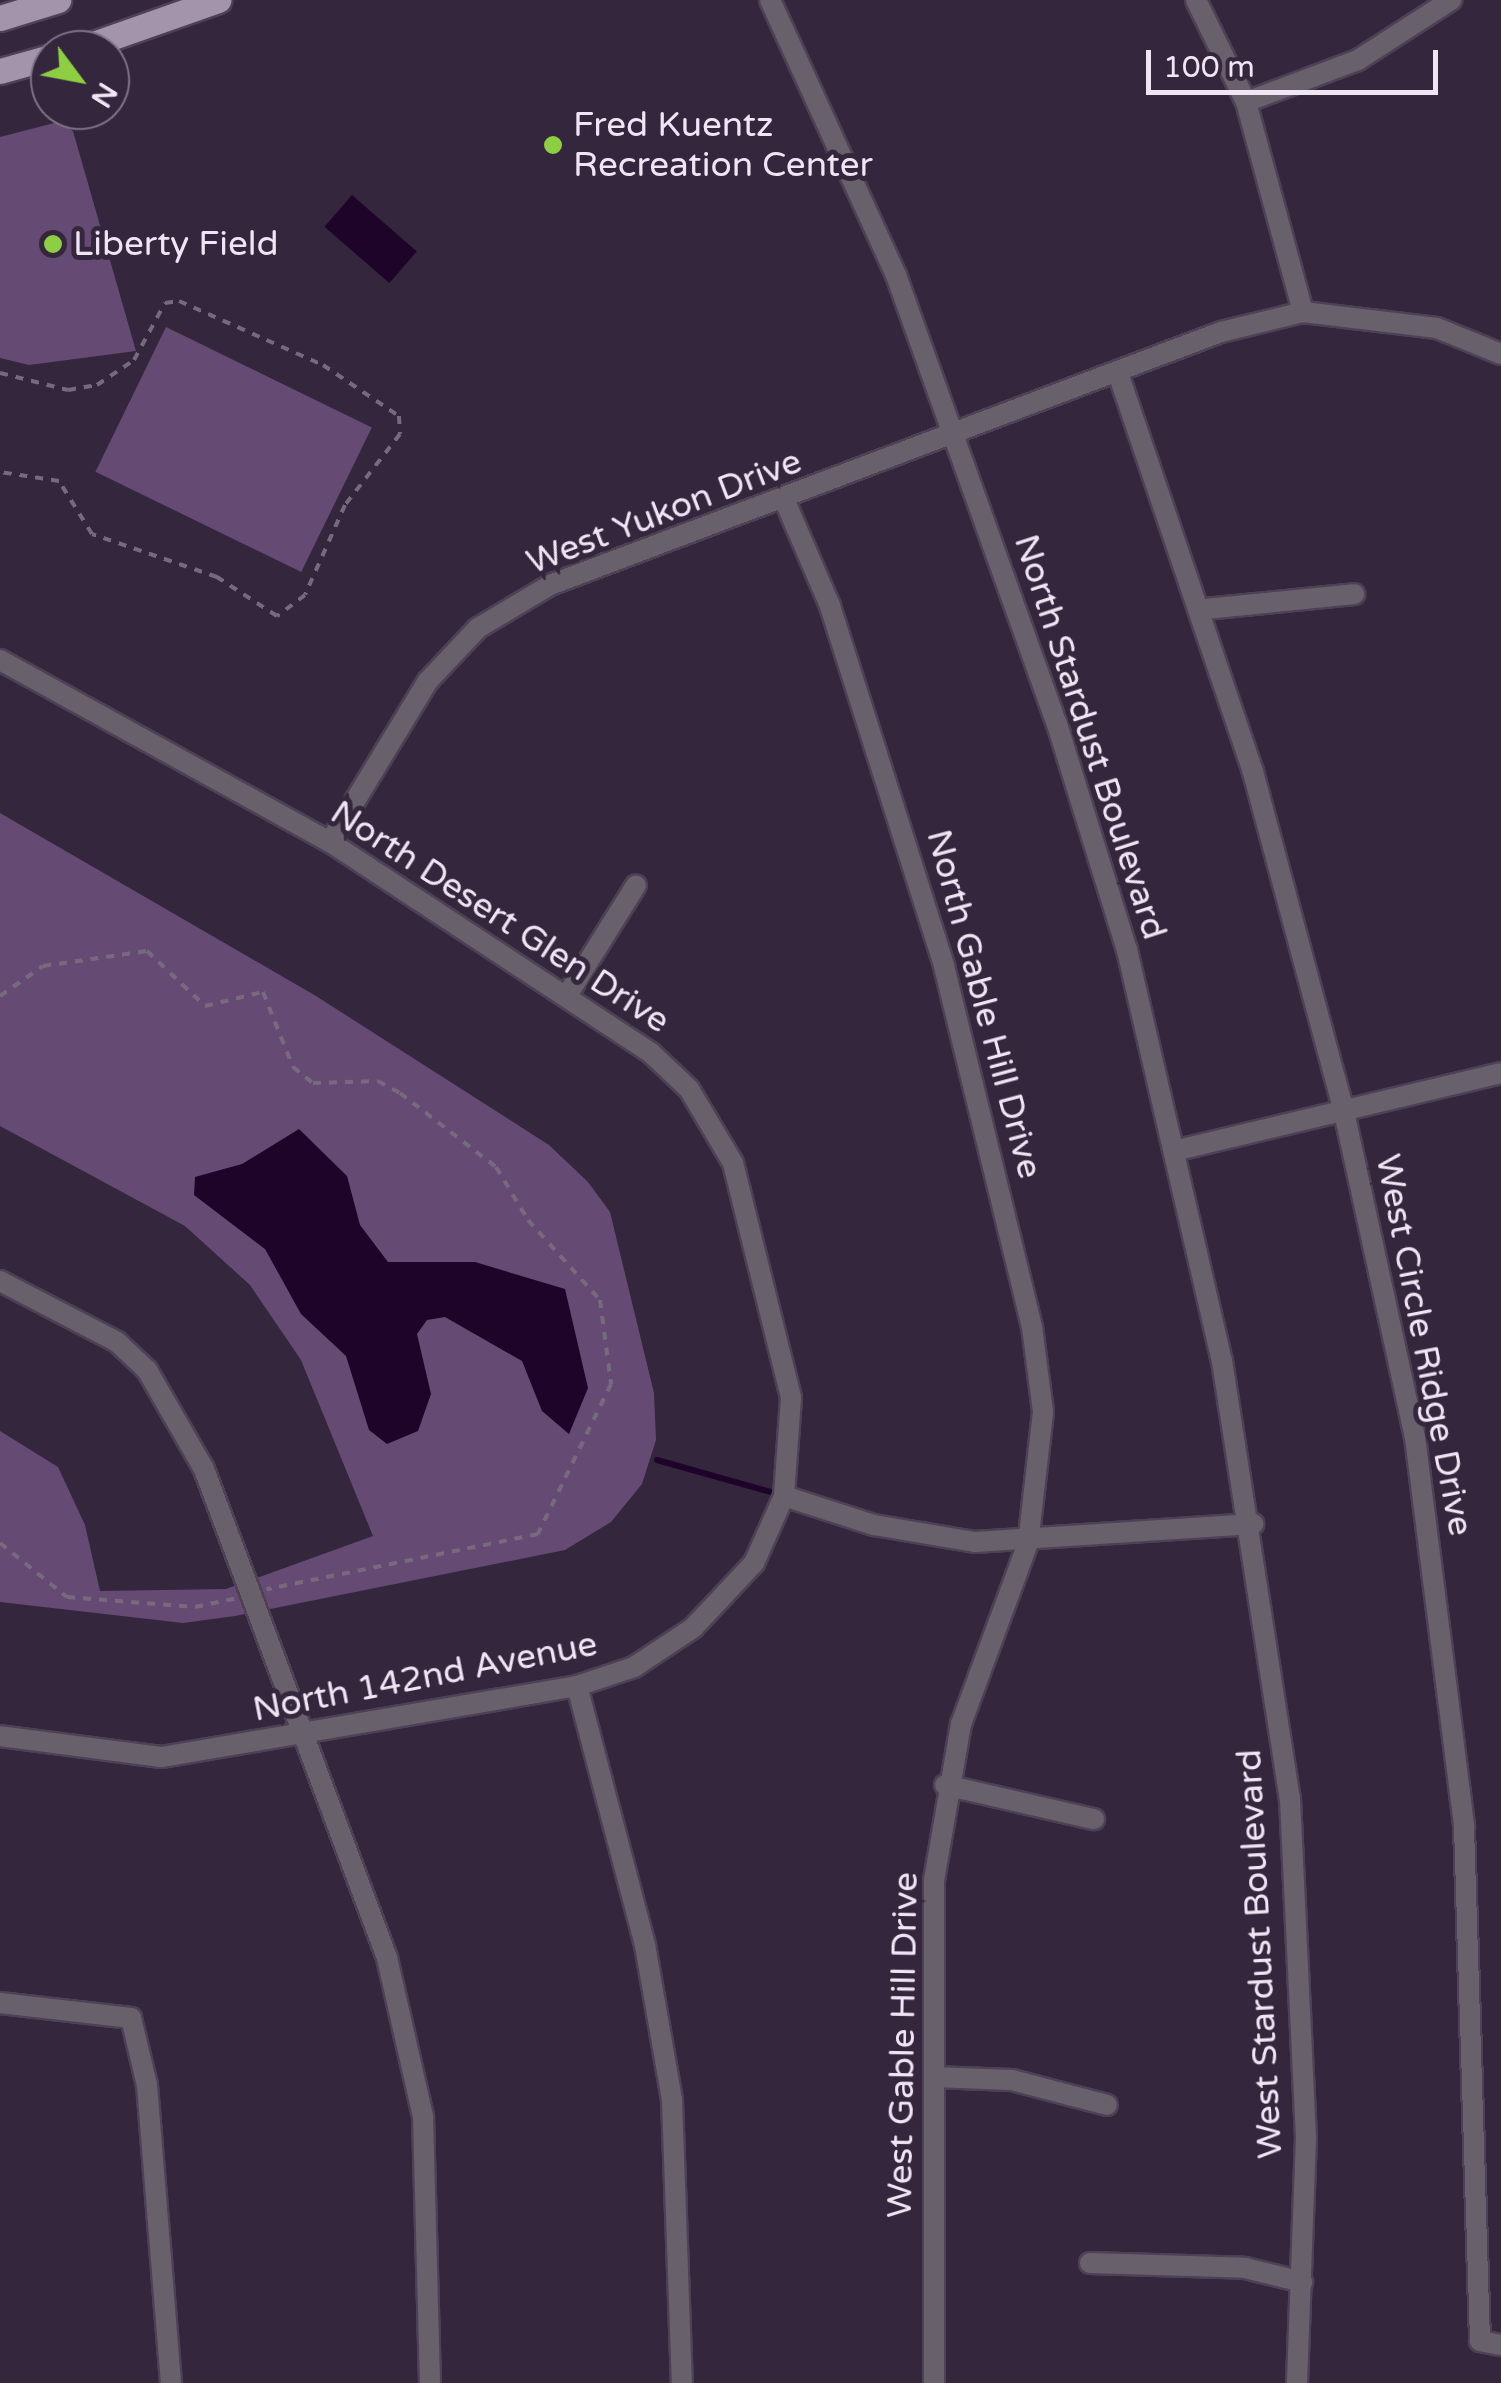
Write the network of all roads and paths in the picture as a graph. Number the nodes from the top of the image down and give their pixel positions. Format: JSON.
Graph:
{"nodes":[{"id":1,"x":58,"y":0,"type":"edge"},
{"id":2,"x":218,"y":0,"type":"edge"},
{"id":3,"x":770,"y":0,"type":"edge"},
{"id":4,"x":1196,"y":0,"type":"edge"},
{"id":5,"x":1451,"y":0,"type":"edge"},
{"id":6,"x":0,"y":18,"type":"edge"},
{"id":7,"x":130,"y":31,"type":"edge"},
{"id":8,"x":30,"y":63,"type":"edge"},
{"id":9,"x":0,"y":71,"type":"edge"},
{"id":10,"x":1246,"y":102,"type":"junction"},
{"id":11,"x":1303,"y":312,"type":"junction"},
{"id":12,"x":1501,"y":354,"type":"edge"},
{"id":13,"x":0,"y":373,"type":"edge"},
{"id":14,"x":1118,"y":373,"type":"junction"},
{"id":15,"x":954,"y":438,"type":"junction"},
{"id":16,"x":0,"y":472,"type":"edge"},
{"id":17,"x":784,"y":498,"type":"junction"},
{"id":18,"x":1354,"y":594,"type":"dead end"},
{"id":19,"x":1205,"y":609,"type":"junction"},
{"id":20,"x":0,"y":660,"type":"edge"},
{"id":21,"x":330,"y":842,"type":"junction"},
{"id":22,"x":636,"y":885,"type":"dead end"},
{"id":23,"x":568,"y":994,"type":"junction"},
{"id":24,"x":0,"y":996,"type":"edge"},
{"id":25,"x":1501,"y":1074,"type":"edge"},
{"id":26,"x":1344,"y":1112,"type":"junction"},
{"id":27,"x":1174,"y":1151,"type":"junction"},
{"id":28,"x":0,"y":1280,"type":"edge"},
{"id":29,"x":784,"y":1496,"type":"junction"},
{"id":30,"x":1253,"y":1524,"type":"junction"},
{"id":31,"x":0,"y":1543,"type":"edge"},
{"id":32,"x":1028,"y":1543,"type":"junction"},
{"id":33,"x":250,"y":1596,"type":"junction"},
{"id":34,"x":577,"y":1686,"type":"junction"},
{"id":35,"x":0,"y":1736,"type":"edge"},
{"id":36,"x":307,"y":1737,"type":"junction"},
{"id":37,"x":945,"y":1785,"type":"junction"},
{"id":38,"x":1094,"y":1819,"type":"dead end"},
{"id":39,"x":0,"y":2003,"type":"edge"},
{"id":40,"x":934,"y":2076,"type":"junction"},
{"id":41,"x":1107,"y":2105,"type":"dead end"},
{"id":42,"x":1090,"y":2263,"type":"dead end"},
{"id":43,"x":1302,"y":2282,"type":"junction"},
{"id":44,"x":1501,"y":2345,"type":"edge"},
{"id":45,"x":171,"y":2383,"type":"edge"},
{"id":46,"x":430,"y":2383,"type":"edge"},
{"id":47,"x":682,"y":2383,"type":"edge"},
{"id":48,"x":934,"y":2383,"type":"edge"},
{"id":49,"x":1297,"y":2383,"type":"edge"}],
"edges":[{"from":1,"to":6,"type":"main road"},
{"from":2,"to":7,"type":"main road"},
{"from":3,"to":15,"type":"street","name":"North Stardust Boulevard"},
{"from":4,"to":10,"type":"street"},
{"from":5,"to":10,"type":"street"},
{"from":8,"to":9,"type":"main road"},
{"from":10,"to":11,"type":"street"},
{"from":11,"to":12,"type":"street"},
{"from":11,"to":14,"type":"street","name":"West Yukon Drive"},
{"from":13,"to":16,"type":"path"},
{"from":14,"to":15,"type":"street","name":"West Yukon Drive"},
{"from":14,"to":19,"type":"street","name":"West Circle Ridge Drive"},
{"from":15,"to":17,"type":"street","name":"West Yukon Drive"},
{"from":15,"to":27,"type":"street","name":"North Stardust Boulevard"},
{"from":17,"to":21,"type":"street","name":"West Yukon Drive"},
{"from":17,"to":32,"type":"street","name":"North Gable Hill Drive"},
{"from":18,"to":19,"type":"street"},
{"from":19,"to":26,"type":"street","name":"West Circle Ridge Drive"},
{"from":20,"to":21,"type":"street","name":"North Desert Glen Drive"},
{"from":21,"to":23,"type":"street","name":"North Desert Glen Drive"},
{"from":22,"to":23,"type":"street"},
{"from":23,"to":29,"type":"street","name":"North Desert Glen Drive"},
{"from":24,"to":33,"type":"path"},
{"from":25,"to":26,"type":"street"},
{"from":26,"to":27,"type":"street"},
{"from":26,"to":44,"type":"street","name":"West Circle Ridge Drive"},
{"from":27,"to":30,"type":"street","name":"North Stardust Boulevard"},
{"from":28,"to":33,"type":"street"},
{"from":29,"to":32,"type":"street"},
{"from":29,"to":34,"type":"street","name":"North 142nd Avenue"},
{"from":30,"to":32,"type":"street"},
{"from":30,"to":43,"type":"street","name":"West Stardust Boulevard"},
{"from":31,"to":33,"type":"path"},
{"from":32,"to":37,"type":"street","name":"West Gable Hill Drive"},
{"from":33,"to":36,"type":"street"},
{"from":34,"to":36,"type":"street","name":"North 142nd Avenue"},
{"from":34,"to":47,"type":"street"},
{"from":35,"to":36,"type":"street","name":"North 142nd Avenue"},
{"from":36,"to":46,"type":"street"},
{"from":37,"to":38,"type":"street"},
{"from":37,"to":40,"type":"street","name":"West Gable Hill Drive"},
{"from":39,"to":45,"type":"street"},
{"from":40,"to":41,"type":"street"},
{"from":40,"to":48,"type":"street","name":"West Gable Hill Drive"},
{"from":42,"to":43,"type":"street"},
{"from":43,"to":49,"type":"street","name":"West Stardust Boulevard"}]}
